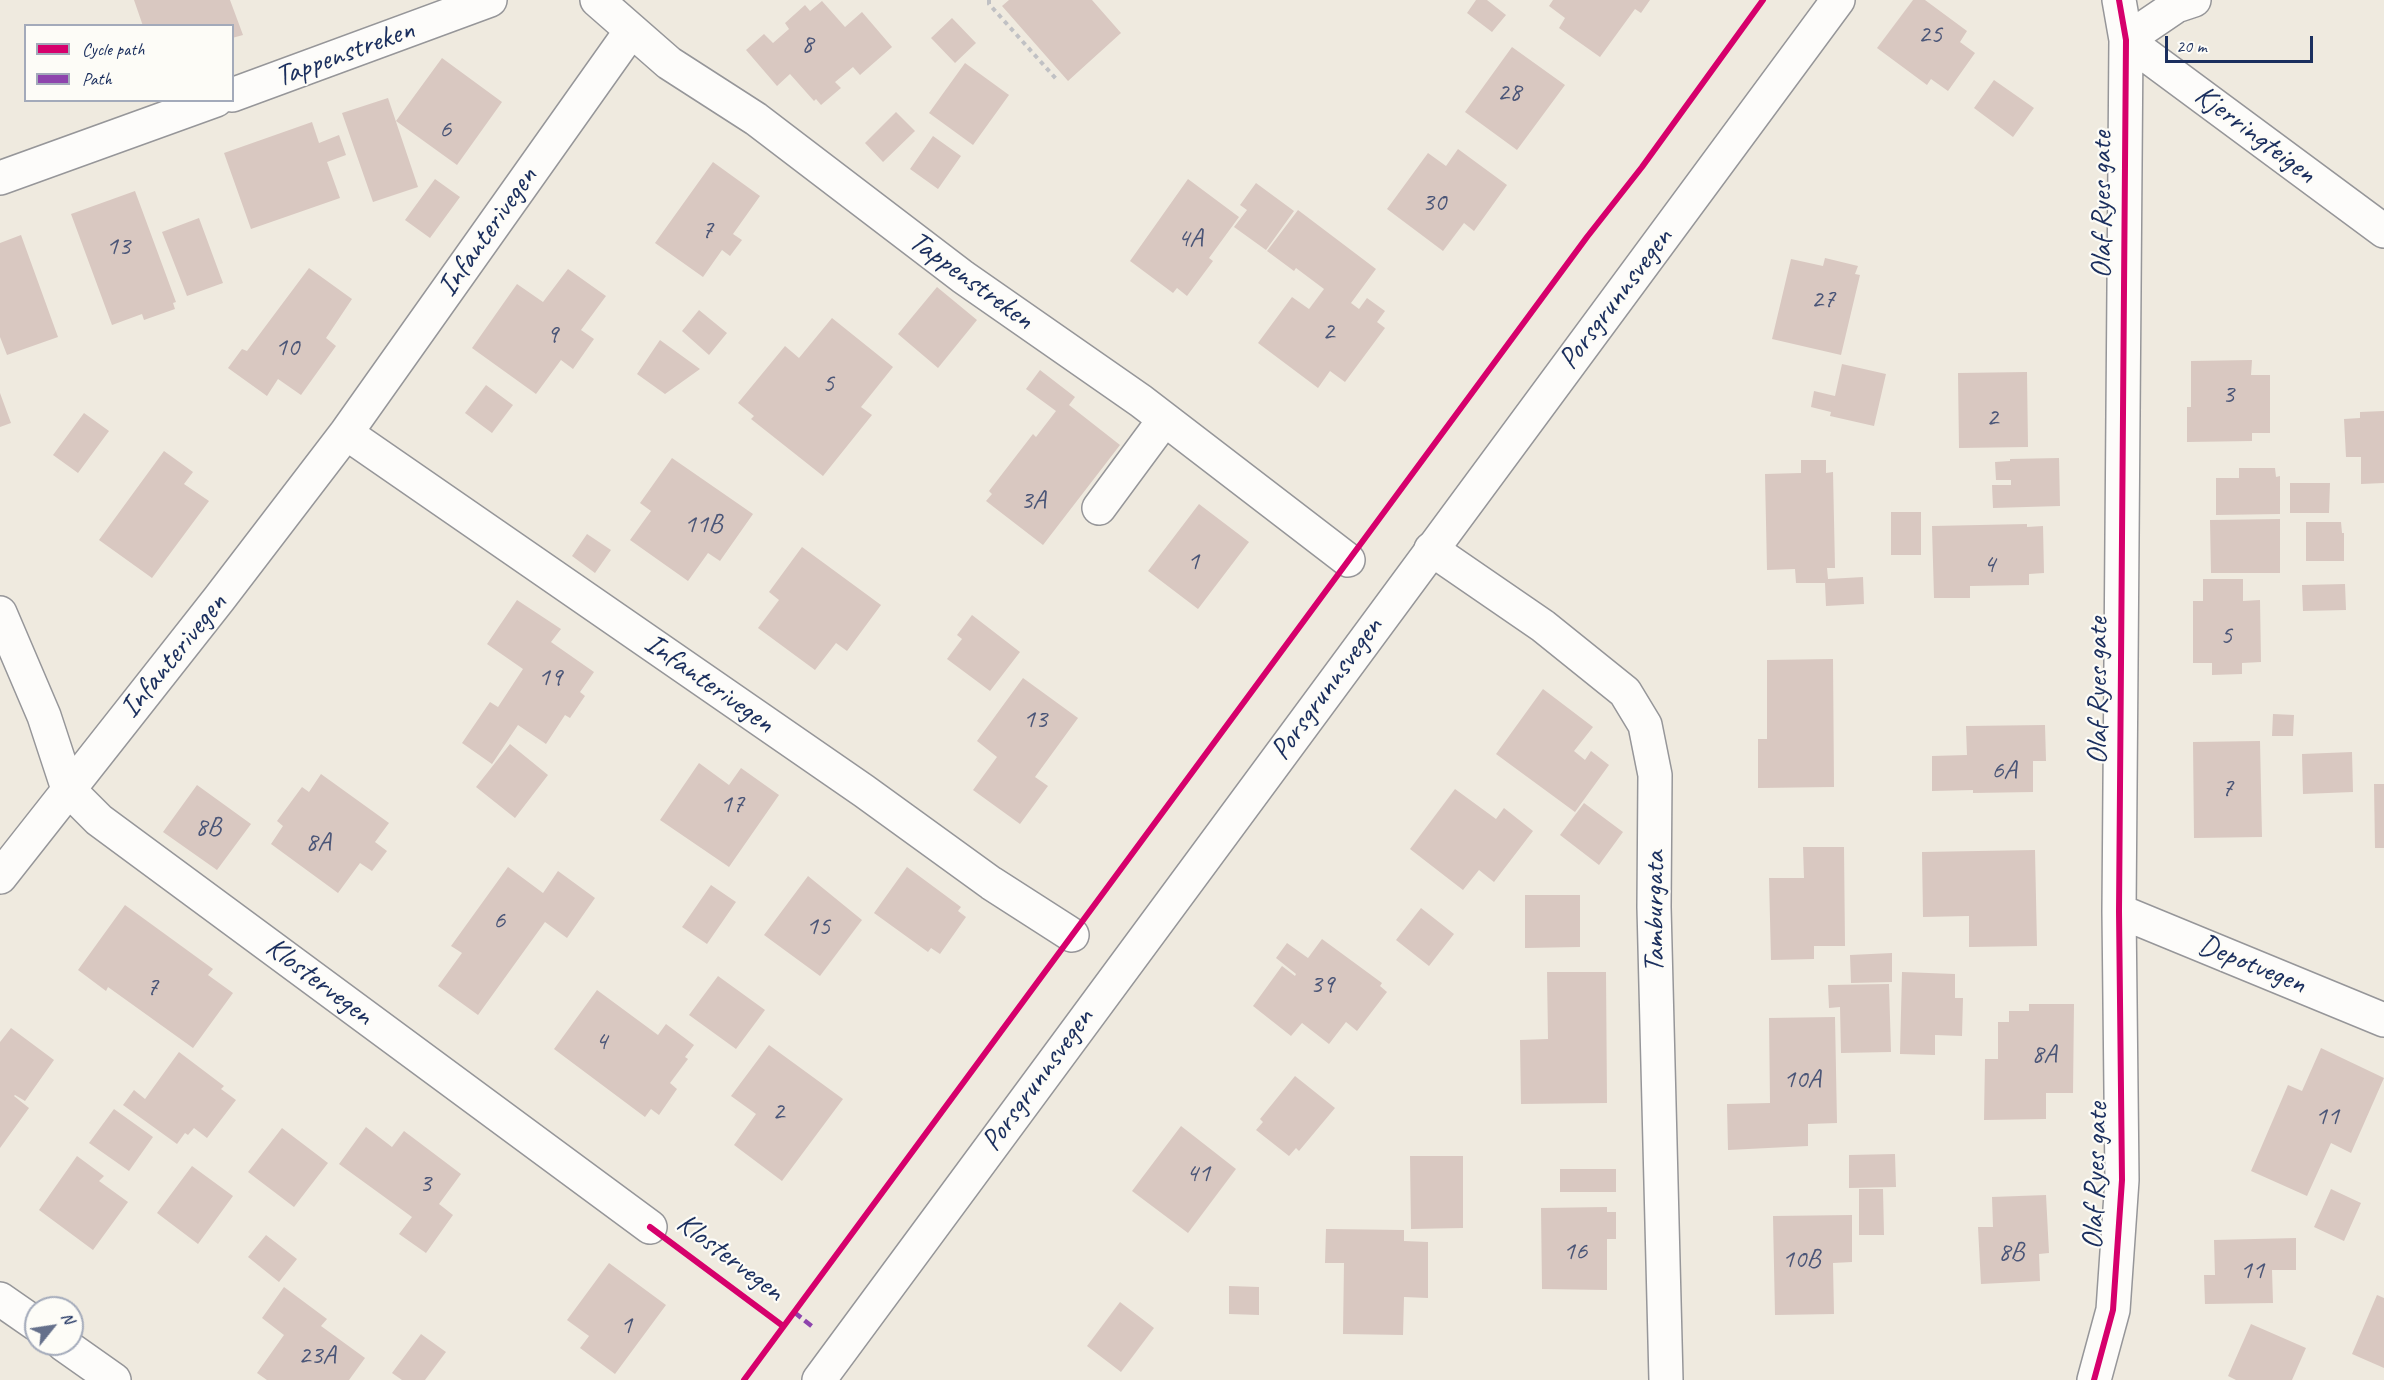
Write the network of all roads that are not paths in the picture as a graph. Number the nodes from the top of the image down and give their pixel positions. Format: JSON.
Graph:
{"nodes":[{"id":1,"x":490,"y":0,"type":"edge"},
{"id":2,"x":597,"y":0,"type":"edge"},
{"id":3,"x":1838,"y":0,"type":"edge"},
{"id":4,"x":2118,"y":0,"type":"edge"},
{"id":5,"x":2194,"y":0,"type":"edge"},
{"id":6,"x":631,"y":31,"type":"junction"},
{"id":7,"x":2126,"y":40,"type":"junction"},
{"id":8,"x":234,"y":94,"type":"edge"},
{"id":9,"x":210,"y":102,"type":"edge"},
{"id":10,"x":0,"y":178,"type":"edge"},
{"id":11,"x":2384,"y":231,"type":"edge"},
{"id":12,"x":1164,"y":420,"type":"junction"},
{"id":13,"x":346,"y":433,"type":"junction"},
{"id":14,"x":1098,"y":508,"type":"dead end"},
{"id":15,"x":1431,"y":549,"type":"junction"},
{"id":16,"x":1348,"y":560,"type":"dead end"},
{"id":17,"x":0,"y":613,"type":"edge"},
{"id":18,"x":68,"y":789,"type":"junction"},
{"id":19,"x":0,"y":877,"type":"edge"},
{"id":20,"x":2119,"y":911,"type":"junction"},
{"id":21,"x":1072,"y":934,"type":"dead end"},
{"id":22,"x":2384,"y":1020,"type":"edge"},
{"id":23,"x":650,"y":1227,"type":"dead end"},
{"id":24,"x":0,"y":1299,"type":"edge"},
{"id":25,"x":24,"y":1316,"type":"edge"},
{"id":26,"x":80,"y":1356,"type":"edge"},
{"id":27,"x":114,"y":1380,"type":"edge"},
{"id":28,"x":819,"y":1380,"type":"edge"},
{"id":29,"x":1666,"y":1380,"type":"edge"},
{"id":30,"x":2094,"y":1380,"type":"edge"}],
"edges":[{"from":1,"to":8,"type":"street","name":"Tappenstreken"},
{"from":2,"to":6,"type":"street","name":"Tappenstreken"},
{"from":3,"to":15,"type":"street","name":"Porsgrunnsvegen"},
{"from":4,"to":7,"type":"street","name":"Olaf Ryes gate"},
{"from":5,"to":7,"type":"street"},
{"from":6,"to":12,"type":"street","name":"Tappenstreken"},
{"from":6,"to":13,"type":"street","name":"Infanterivegen"},
{"from":7,"to":11,"type":"street","name":"Kjerringteigen"},
{"from":7,"to":20,"type":"street","name":"Olaf Ryes gate"},
{"from":9,"to":10,"type":"street"},
{"from":12,"to":14,"type":"street"},
{"from":12,"to":16,"type":"street","name":"Tappenstreken"},
{"from":13,"to":18,"type":"street","name":"Infanterivegen"},
{"from":13,"to":21,"type":"street","name":"Infanterivegen"},
{"from":15,"to":28,"type":"street","name":"Porsgrunnsvegen"},
{"from":15,"to":29,"type":"street","name":"Tamburgata"},
{"from":17,"to":18,"type":"street","name":"Klostervegen"},
{"from":18,"to":19,"type":"street","name":"Infanterivegen"},
{"from":18,"to":23,"type":"street","name":"Klostervegen"},
{"from":20,"to":22,"type":"street","name":"Depotvegen"},
{"from":20,"to":30,"type":"street","name":"Olaf Ryes gate"},
{"from":24,"to":25,"type":"street"},
{"from":26,"to":27,"type":"street"}]}
